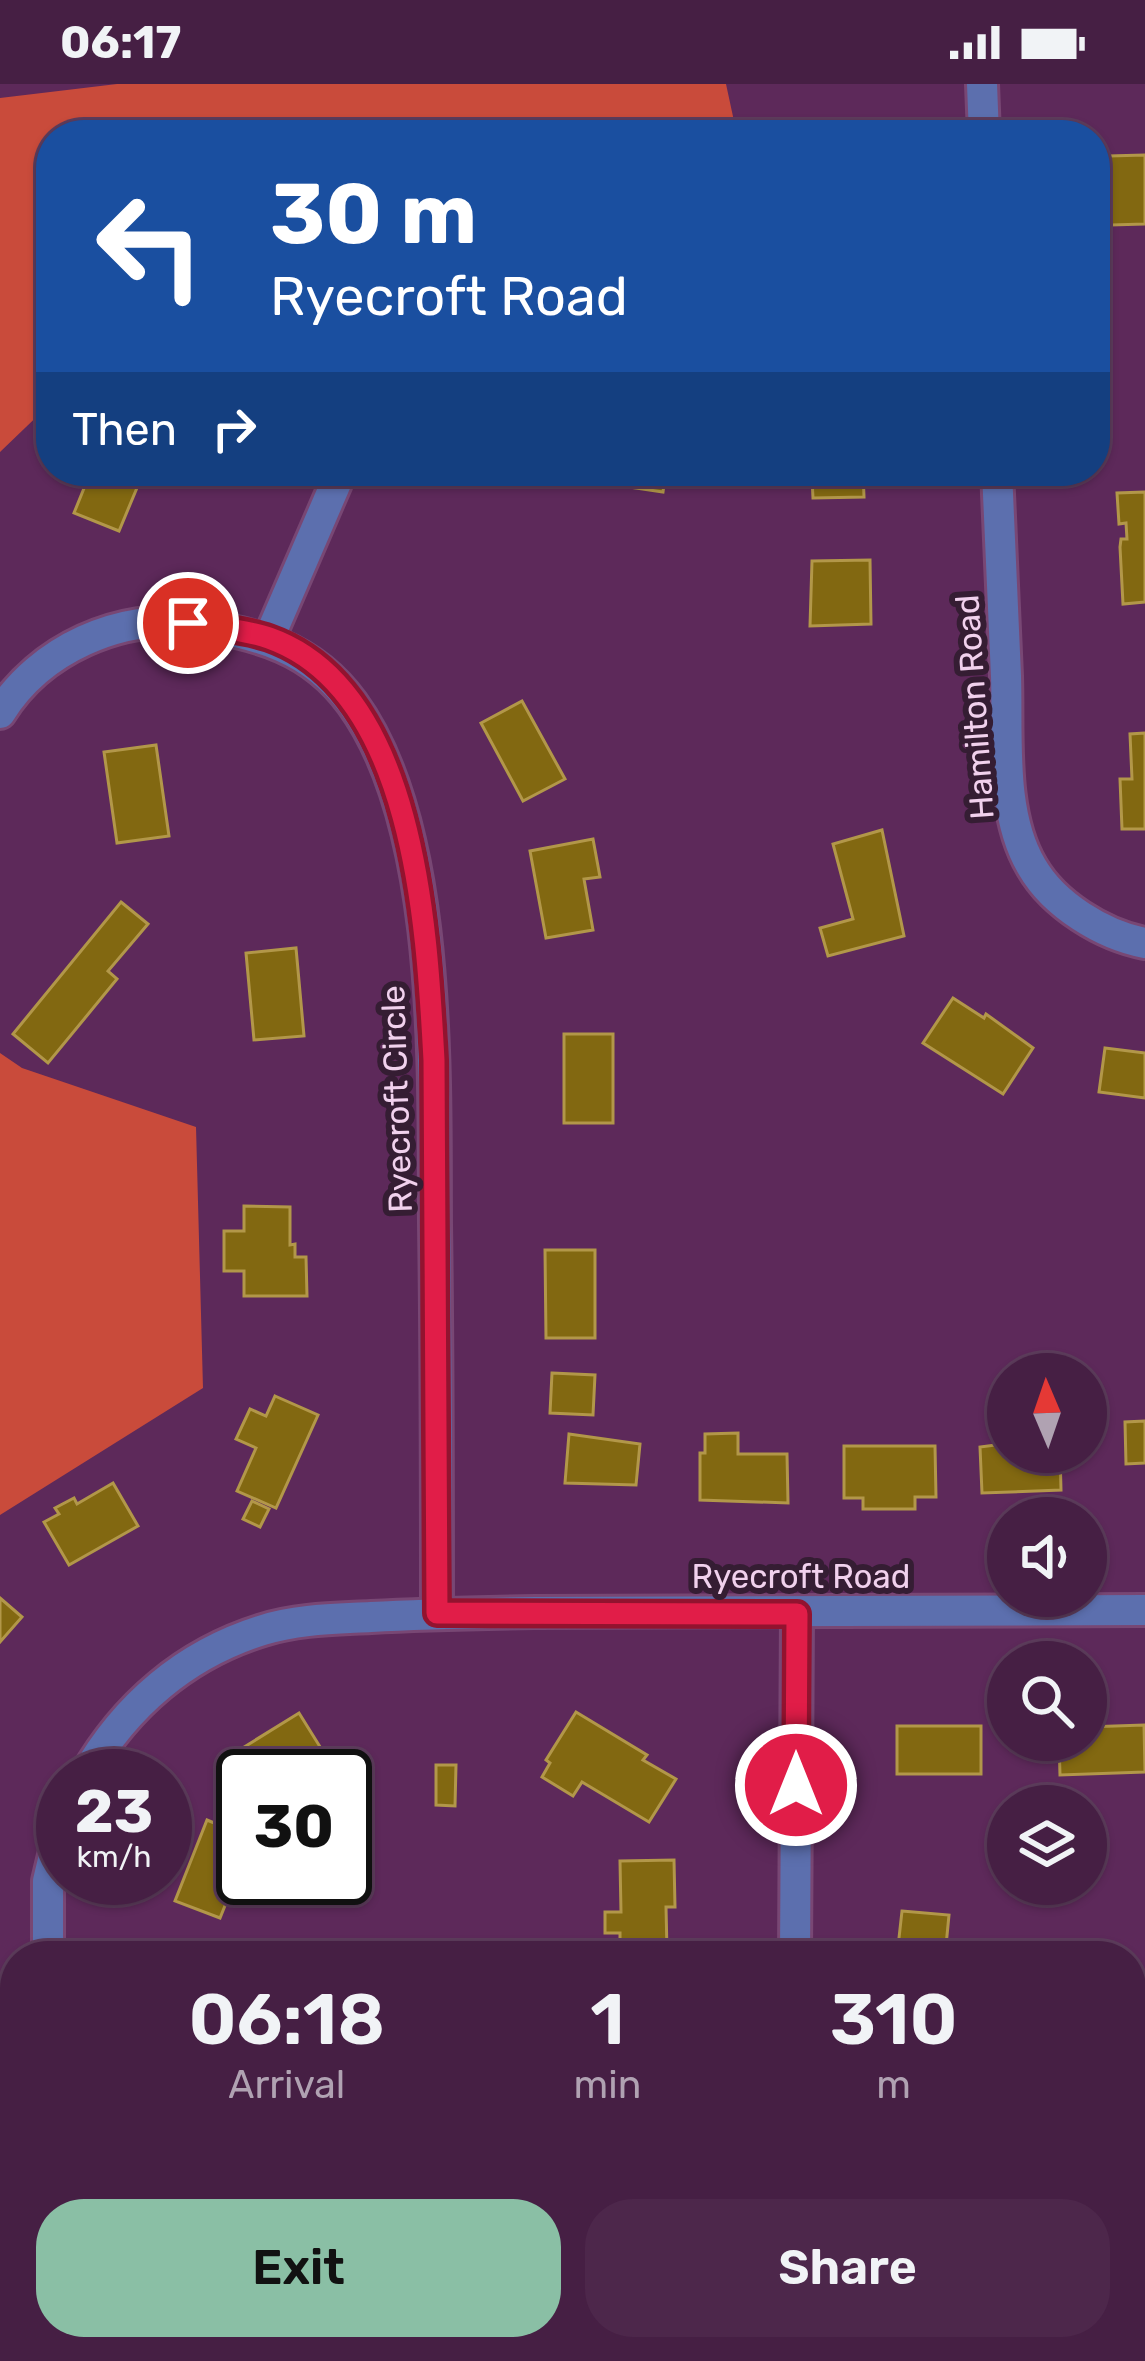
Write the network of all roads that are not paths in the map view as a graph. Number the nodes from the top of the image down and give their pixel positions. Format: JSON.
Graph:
{"nodes":[{"id":1,"x":982,"y":84,"type":"edge"},
{"id":2,"x":983,"y":120,"type":"edge"},
{"id":3,"x":335,"y":486,"type":"edge"},
{"id":4,"x":999,"y":486,"type":"edge"},
{"id":5,"x":269,"y":638,"type":"junction"},
{"id":6,"x":0,"y":713,"type":"edge"},
{"id":7,"x":1145,"y":943,"type":"edge"},
{"id":8,"x":1145,"y":1610,"type":"edge"},
{"id":9,"x":437,"y":1613,"type":"junction"},
{"id":10,"x":797,"y":1614,"type":"junction"},
{"id":11,"x":104,"y":1749,"type":"edge"},
{"id":12,"x":48,"y":1905,"type":"edge"},
{"id":13,"x":48,"y":1941,"type":"edge"},
{"id":14,"x":795,"y":1941,"type":"edge"}],
"edges":[{"from":1,"to":2,"type":"street"},
{"from":3,"to":5,"type":"street"},
{"from":4,"to":7,"type":"street","name":"Hamilton Road"},
{"from":5,"to":6,"type":"street","name":"Ryecroft Circle"},
{"from":5,"to":9,"type":"street","name":"Ryecroft Circle"},
{"from":8,"to":10,"type":"street","name":"Ryecroft Road"},
{"from":9,"to":10,"type":"street","name":"Ryecroft Road"},
{"from":9,"to":11,"type":"street","name":"Ryecroft Road"},
{"from":10,"to":14,"type":"street"},
{"from":12,"to":13,"type":"street"}]}
